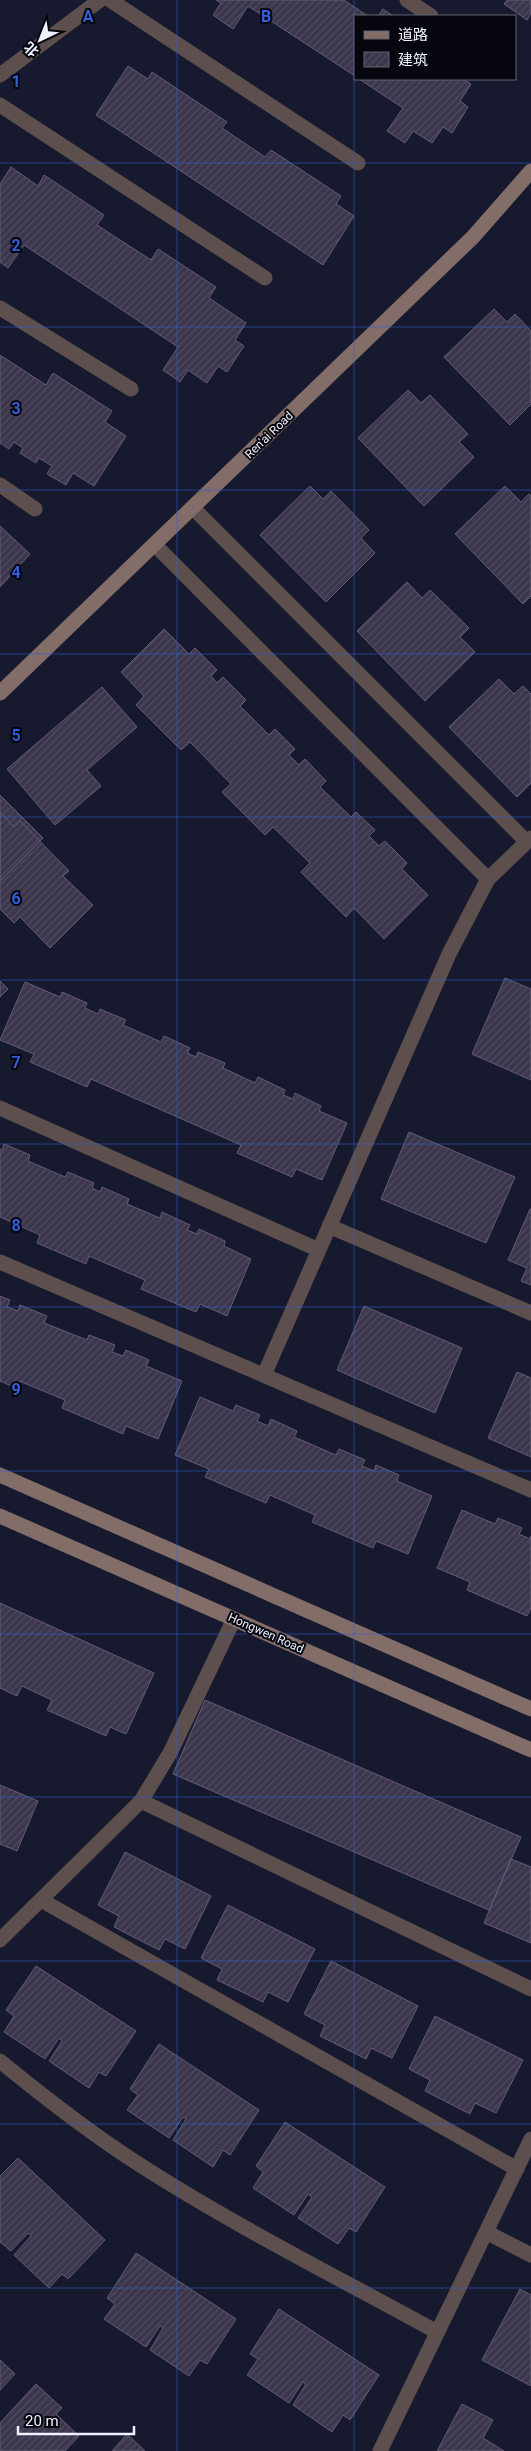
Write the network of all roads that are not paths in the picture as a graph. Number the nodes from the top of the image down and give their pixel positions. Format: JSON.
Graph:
{"nodes":[{"id":1,"x":100,"y":0,"type":"edge"},
{"id":2,"x":110,"y":0,"type":"edge"},
{"id":3,"x":407,"y":0,"type":"edge"},
{"id":4,"x":430,"y":15,"type":"edge"},
{"id":5,"x":0,"y":75,"type":"edge"},
{"id":6,"x":0,"y":105,"type":"edge"},
{"id":7,"x":358,"y":162,"type":"dead end"},
{"id":8,"x":531,"y":171,"type":"edge"},
{"id":9,"x":265,"y":278,"type":"dead end"},
{"id":10,"x":0,"y":308,"type":"edge"},
{"id":11,"x":131,"y":389,"type":"dead end"},
{"id":12,"x":0,"y":485,"type":"edge"},
{"id":13,"x":193,"y":508,"type":"junction"},
{"id":14,"x":35,"y":509,"type":"dead end"},
{"id":15,"x":154,"y":545,"type":"junction"},
{"id":16,"x":0,"y":693,"type":"edge"},
{"id":17,"x":529,"y":840,"type":"edge"},
{"id":18,"x":488,"y":879,"type":"junction"},
{"id":19,"x":0,"y":1108,"type":"edge"},
{"id":20,"x":329,"y":1226,"type":"junction"},
{"id":21,"x":319,"y":1250,"type":"junction"},
{"id":22,"x":0,"y":1262,"type":"edge"},
{"id":23,"x":531,"y":1313,"type":"edge"},
{"id":24,"x":264,"y":1375,"type":"junction"},
{"id":25,"x":0,"y":1475,"type":"edge"},
{"id":26,"x":531,"y":1490,"type":"edge"},
{"id":27,"x":0,"y":1516,"type":"edge"},
{"id":28,"x":234,"y":1619,"type":"junction"},
{"id":29,"x":531,"y":1709,"type":"edge"},
{"id":30,"x":531,"y":1750,"type":"edge"},
{"id":31,"x":141,"y":1801,"type":"junction"},
{"id":32,"x":41,"y":1900,"type":"junction"},
{"id":33,"x":0,"y":1940,"type":"edge"},
{"id":34,"x":531,"y":1989,"type":"edge"},
{"id":35,"x":0,"y":2061,"type":"edge"},
{"id":36,"x":531,"y":2139,"type":"edge"},
{"id":37,"x":517,"y":2169,"type":"junction"},
{"id":38,"x":486,"y":2232,"type":"junction"},
{"id":39,"x":531,"y":2255,"type":"edge"},
{"id":40,"x":438,"y":2332,"type":"junction"},
{"id":41,"x":380,"y":2451,"type":"edge"}],
"edges":[{"from":1,"to":5,"type":"lane"},
{"from":2,"to":7,"type":"lane"},
{"from":3,"to":4,"type":"lane"},
{"from":6,"to":9,"type":"lane"},
{"from":8,"to":13,"type":"street","name":"Ren'ai Road"},
{"from":10,"to":11,"type":"lane"},
{"from":12,"to":14,"type":"lane"},
{"from":13,"to":15,"type":"street","name":"Ren'ai Road"},
{"from":13,"to":17,"type":"lane"},
{"from":15,"to":16,"type":"street","name":"Ren'ai Road"},
{"from":15,"to":18,"type":"lane"},
{"from":17,"to":18,"type":"lane"},
{"from":18,"to":20,"type":"lane"},
{"from":19,"to":21,"type":"lane"},
{"from":20,"to":21,"type":"lane"},
{"from":20,"to":23,"type":"lane"},
{"from":21,"to":24,"type":"lane"},
{"from":22,"to":24,"type":"lane"},
{"from":24,"to":26,"type":"lane"},
{"from":25,"to":29,"type":"street"},
{"from":27,"to":28,"type":"street","name":"Hongwen Road"},
{"from":28,"to":30,"type":"street","name":"Hongwen Road"},
{"from":28,"to":31,"type":"lane"},
{"from":31,"to":32,"type":"lane"},
{"from":31,"to":34,"type":"lane"},
{"from":32,"to":33,"type":"lane"},
{"from":32,"to":37,"type":"lane"},
{"from":35,"to":40,"type":"lane"},
{"from":36,"to":37,"type":"lane"},
{"from":37,"to":38,"type":"lane"},
{"from":38,"to":39,"type":"lane"},
{"from":38,"to":40,"type":"lane"},
{"from":40,"to":41,"type":"lane"}]}
